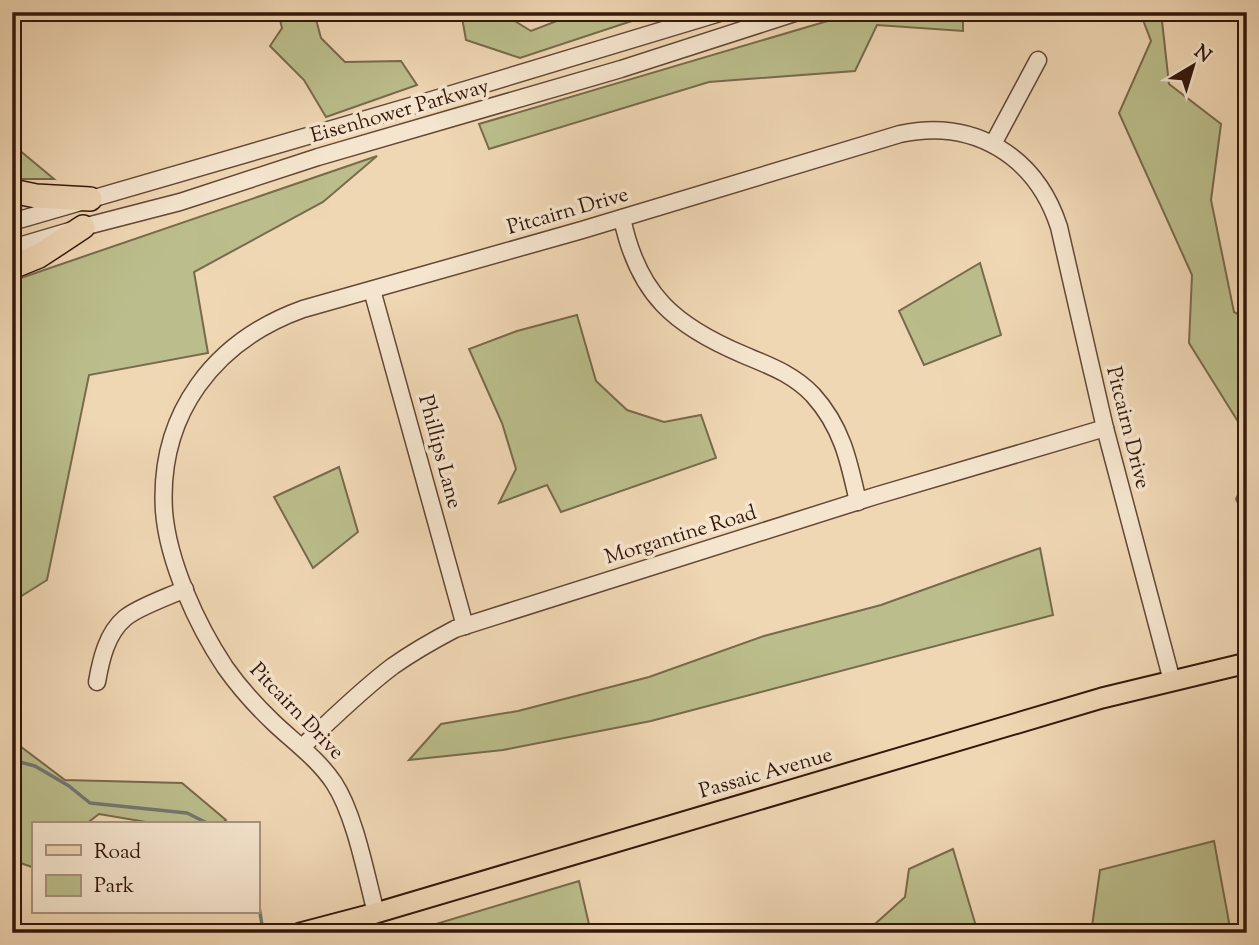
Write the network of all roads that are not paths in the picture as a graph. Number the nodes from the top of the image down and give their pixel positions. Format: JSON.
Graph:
{"nodes":[{"id":1,"x":723,"y":12,"type":"edge"},
{"id":2,"x":798,"y":12,"type":"edge"},
{"id":3,"x":1038,"y":60,"type":"dead end"},
{"id":4,"x":993,"y":144,"type":"junction"},
{"id":5,"x":12,"y":191,"type":"edge"},
{"id":6,"x":90,"y":199,"type":"junction"},
{"id":7,"x":622,"y":218,"type":"junction"},
{"id":8,"x":12,"y":222,"type":"edge"},
{"id":9,"x":83,"y":227,"type":"junction"},
{"id":10,"x":12,"y":248,"type":"edge"},
{"id":11,"x":12,"y":267,"type":"edge"},
{"id":12,"x":372,"y":290,"type":"junction"},
{"id":13,"x":1105,"y":428,"type":"junction"},
{"id":14,"x":858,"y":502,"type":"junction"},
{"id":15,"x":185,"y":589,"type":"junction"},
{"id":16,"x":465,"y":626,"type":"junction"},
{"id":17,"x":1245,"y":665,"type":"edge"},
{"id":18,"x":1172,"y":681,"type":"junction"},
{"id":19,"x":97,"y":682,"type":"dead end"},
{"id":20,"x":302,"y":747,"type":"junction"},
{"id":21,"x":376,"y":913,"type":"junction"},
{"id":22,"x":300,"y":933,"type":"edge"}],
"edges":[{"from":1,"to":6,"type":"street","name":"Eisenhower Parkway"},
{"from":2,"to":9,"type":"street","name":"Eisenhower Parkway"},
{"from":3,"to":4,"type":"street"},
{"from":4,"to":7,"type":"street","name":"Pitcairn Drive"},
{"from":4,"to":13,"type":"street","name":"Pitcairn Drive"},
{"from":5,"to":6,"type":"highway"},
{"from":6,"to":8,"type":"street","name":"Eisenhower Parkway"},
{"from":7,"to":12,"type":"street","name":"Pitcairn Drive"},
{"from":7,"to":14,"type":"street"},
{"from":9,"to":10,"type":"street","name":"Eisenhower Parkway"},
{"from":9,"to":11,"type":"highway"},
{"from":12,"to":15,"type":"street","name":"Pitcairn Drive"},
{"from":12,"to":16,"type":"street","name":"Phillips Lane"},
{"from":13,"to":14,"type":"street","name":"Morgantine Road"},
{"from":13,"to":18,"type":"street","name":"Pitcairn Drive"},
{"from":14,"to":16,"type":"street","name":"Morgantine Road"},
{"from":15,"to":19,"type":"street"},
{"from":15,"to":20,"type":"street","name":"Pitcairn Drive"},
{"from":16,"to":20,"type":"street","name":"Morgantine Road"},
{"from":17,"to":18,"type":"main road","name":"Passaic Avenue"},
{"from":18,"to":21,"type":"main road","name":"Passaic Avenue"},
{"from":20,"to":21,"type":"street","name":"Pitcairn Drive"},
{"from":21,"to":22,"type":"main road","name":"Passaic Avenue"}]}
